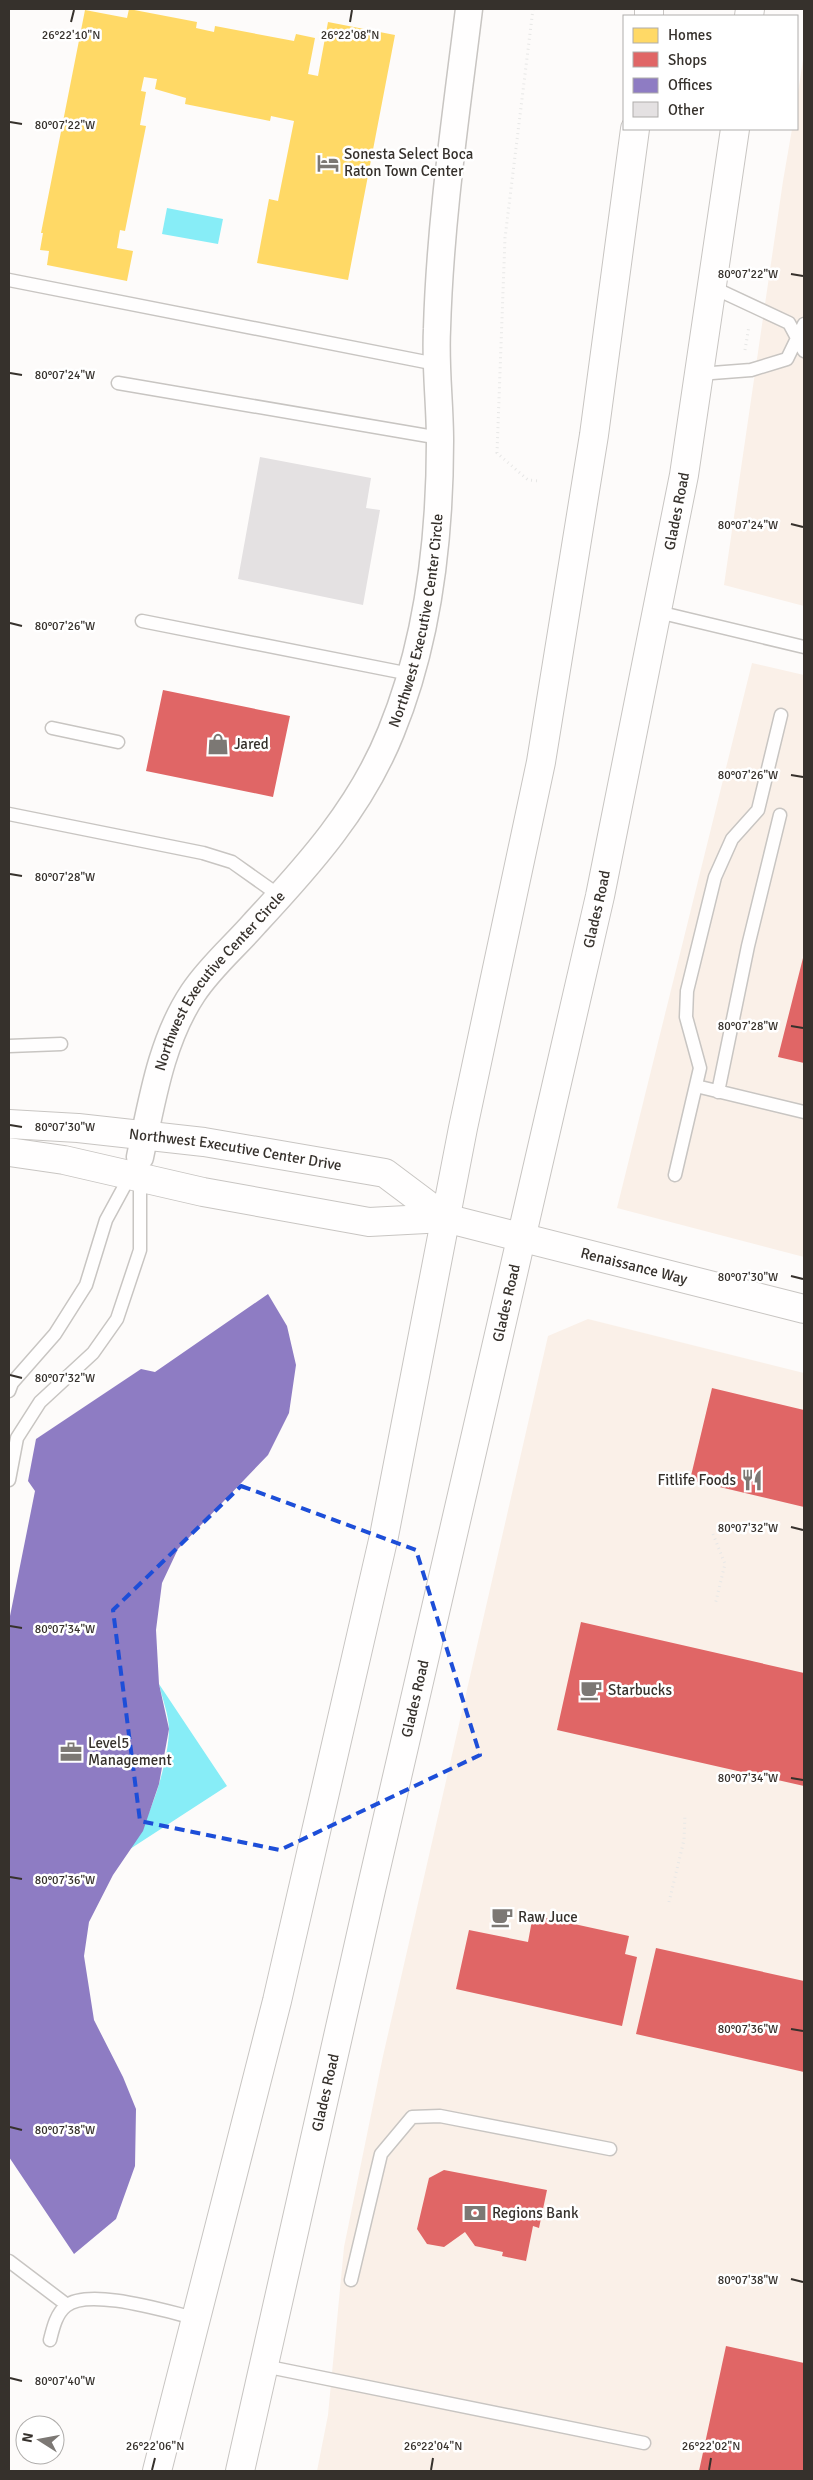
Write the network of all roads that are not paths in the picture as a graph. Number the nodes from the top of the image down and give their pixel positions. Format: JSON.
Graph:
{"nodes":[{"id":1,"x":469,"y":9,"type":"edge"},
{"id":2,"x":635,"y":130,"type":"edge"},
{"id":3,"x":735,"y":130,"type":"edge"},
{"id":4,"x":9,"y":280,"type":"edge"},
{"id":5,"x":712,"y":287,"type":"junction"},
{"id":6,"x":804,"y":324,"type":"edge"},
{"id":7,"x":797,"y":337,"type":"junction"},
{"id":8,"x":804,"y":351,"type":"edge"},
{"id":9,"x":436,"y":364,"type":"junction"},
{"id":10,"x":699,"y":374,"type":"junction"},
{"id":11,"x":118,"y":383,"type":"dead end"},
{"id":12,"x":440,"y":438,"type":"junction"},
{"id":13,"x":658,"y":612,"type":"junction"},
{"id":14,"x":142,"y":621,"type":"dead end"},
{"id":15,"x":804,"y":647,"type":"edge"},
{"id":16,"x":410,"y":674,"type":"junction"},
{"id":17,"x":781,"y":715,"type":"dead end"},
{"id":18,"x":52,"y":728,"type":"dead end"},
{"id":19,"x":118,"y":742,"type":"dead end"},
{"id":20,"x":9,"y":814,"type":"edge"},
{"id":21,"x":780,"y":815,"type":"dead end"},
{"id":22,"x":280,"y":896,"type":"junction"},
{"id":23,"x":61,"y":1044,"type":"dead end"},
{"id":24,"x":9,"y":1046,"type":"edge"},
{"id":25,"x":696,"y":1086,"type":"junction"},
{"id":26,"x":718,"y":1092,"type":"junction"},
{"id":27,"x":804,"y":1112,"type":"edge"},
{"id":28,"x":9,"y":1124,"type":"edge"},
{"id":29,"x":9,"y":1152,"type":"edge"},
{"id":30,"x":139,"y":1162,"type":"junction"},
{"id":31,"x":675,"y":1175,"type":"dead end"},
{"id":32,"x":445,"y":1218,"type":"junction"},
{"id":33,"x":521,"y":1238,"type":"junction"},
{"id":34,"x":804,"y":1308,"type":"edge"},
{"id":35,"x":9,"y":1391,"type":"edge"},
{"id":36,"x":9,"y":1480,"type":"edge"},
{"id":37,"x":610,"y":2149,"type":"dead end"},
{"id":38,"x":9,"y":2261,"type":"edge"},
{"id":39,"x":351,"y":2280,"type":"dead end"},
{"id":40,"x":67,"y":2305,"type":"junction"},
{"id":41,"x":195,"y":2318,"type":"junction"},
{"id":42,"x":50,"y":2340,"type":"dead end"},
{"id":43,"x":264,"y":2366,"type":"junction"},
{"id":44,"x":644,"y":2443,"type":"dead end"},
{"id":45,"x":157,"y":2471,"type":"edge"},
{"id":46,"x":240,"y":2471,"type":"edge"}],
"edges":[{"from":1,"to":9,"type":"street","name":"Northwest Executive Center Circle"},
{"from":2,"to":32,"type":"main road"},
{"from":3,"to":5,"type":"main road","name":"Glades Road"},
{"from":4,"to":9,"type":"lane"},
{"from":5,"to":7,"type":"lane"},
{"from":5,"to":10,"type":"main road","name":"Glades Road"},
{"from":6,"to":7,"type":"lane"},
{"from":7,"to":8,"type":"lane"},
{"from":7,"to":10,"type":"lane"},
{"from":9,"to":12,"type":"street","name":"Northwest Executive Center Circle"},
{"from":10,"to":13,"type":"main road","name":"Glades Road"},
{"from":11,"to":12,"type":"lane"},
{"from":12,"to":16,"type":"street","name":"Northwest Executive Center Circle"},
{"from":13,"to":15,"type":"lane"},
{"from":13,"to":33,"type":"main road","name":"Glades Road"},
{"from":14,"to":16,"type":"lane"},
{"from":16,"to":22,"type":"street","name":"Northwest Executive Center Circle"},
{"from":17,"to":25,"type":"lane"},
{"from":18,"to":19,"type":"lane"},
{"from":20,"to":22,"type":"lane"},
{"from":21,"to":26,"type":"lane"},
{"from":22,"to":30,"type":"street","name":"Northwest Executive Center Circle"},
{"from":23,"to":24,"type":"lane"},
{"from":25,"to":26,"type":"lane"},
{"from":25,"to":31,"type":"lane"},
{"from":26,"to":27,"type":"lane"},
{"from":28,"to":30,"type":"main road","name":"Northwest Executive Center Drive"},
{"from":29,"to":30,"type":"main road","name":"Northwest Executive Center Drive"},
{"from":30,"to":32,"type":"main road","name":"Northwest Executive Center Drive"},
{"from":30,"to":32,"type":"main road","name":"Northwest Executive Center Drive"},
{"from":30,"to":35,"type":"lane"},
{"from":30,"to":36,"type":"lane"},
{"from":32,"to":33,"type":"main road","name":"Northwest Executive Center Drive"},
{"from":32,"to":41,"type":"main road"},
{"from":33,"to":34,"type":"main road","name":"Renaissance Way"},
{"from":33,"to":43,"type":"main road","name":"Glades Road"},
{"from":37,"to":39,"type":"lane"},
{"from":38,"to":40,"type":"lane"},
{"from":40,"to":41,"type":"lane"},
{"from":40,"to":42,"type":"lane"},
{"from":41,"to":45,"type":"main road"},
{"from":43,"to":44,"type":"lane"},
{"from":43,"to":46,"type":"main road","name":"Glades Road"}]}
